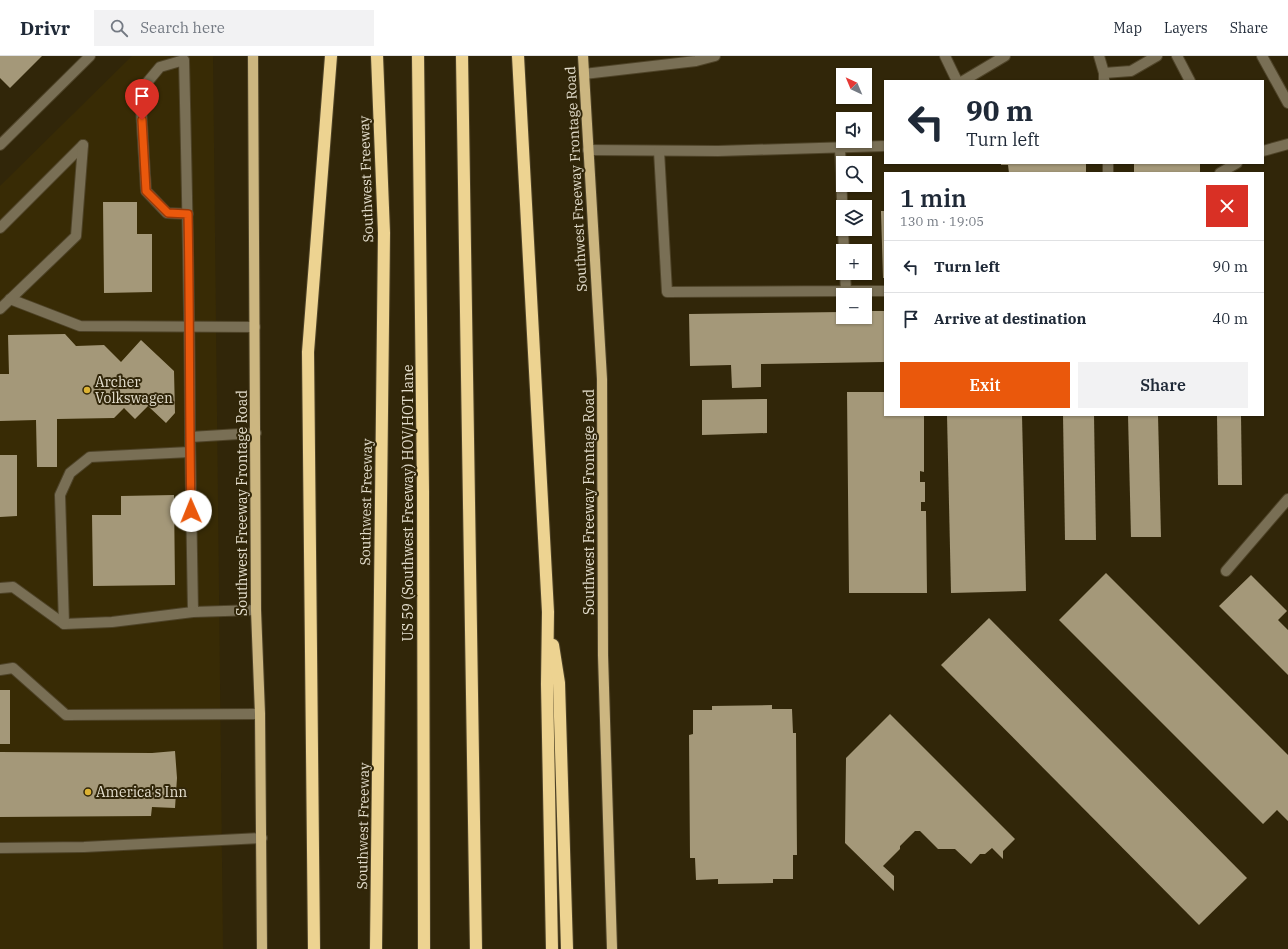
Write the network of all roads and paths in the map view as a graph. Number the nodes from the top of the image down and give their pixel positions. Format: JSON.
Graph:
{"nodes":[{"id":1,"x":90,"y":56,"type":"edge"},
{"id":2,"x":253,"y":56,"type":"edge"},
{"id":3,"x":331,"y":56,"type":"edge"},
{"id":4,"x":377,"y":56,"type":"edge"},
{"id":5,"x":418,"y":56,"type":"edge"},
{"id":6,"x":462,"y":56,"type":"edge"},
{"id":7,"x":518,"y":56,"type":"edge"},
{"id":8,"x":583,"y":56,"type":"edge"},
{"id":9,"x":715,"y":56,"type":"edge"},
{"id":10,"x":945,"y":56,"type":"edge"},
{"id":11,"x":1005,"y":56,"type":"edge"},
{"id":12,"x":1100,"y":56,"type":"edge"},
{"id":13,"x":1157,"y":56,"type":"edge"},
{"id":14,"x":1177,"y":56,"type":"edge"},
{"id":15,"x":1262,"y":56,"type":"edge"},
{"id":16,"x":584,"y":74,"type":"junction"},
{"id":17,"x":1104,"y":77,"type":"edge"},
{"id":18,"x":957,"y":80,"type":"edge"},
{"id":19,"x":965,"y":80,"type":"edge"},
{"id":20,"x":1189,"y":80,"type":"edge"},
{"id":21,"x":1288,"y":103,"type":"edge"},
{"id":22,"x":1288,"y":144,"type":"edge"},
{"id":23,"x":0,"y":145,"type":"edge"},
{"id":24,"x":884,"y":146,"type":"edge"},
{"id":25,"x":872,"y":147,"type":"edge"},
{"id":26,"x":840,"y":148,"type":"joint"},
{"id":27,"x":588,"y":150,"type":"junction"},
{"id":28,"x":659,"y":150,"type":"junction"},
{"id":29,"x":1264,"y":151,"type":"edge"},
{"id":30,"x":1234,"y":168,"type":"edge"},
{"id":31,"x":1223,"y":172,"type":"edge"},
{"id":32,"x":842,"y":200,"type":"edge"},
{"id":33,"x":188,"y":214,"type":"junction"},
{"id":34,"x":0,"y":228,"type":"edge"},
{"id":35,"x":836,"y":291,"type":"edge"},
{"id":36,"x":872,"y":292,"type":"edge"},
{"id":37,"x":884,"y":292,"type":"edge"},
{"id":38,"x":10,"y":299,"type":"junction"},
{"id":39,"x":0,"y":309,"type":"edge"},
{"id":40,"x":190,"y":326,"type":"junction"},
{"id":41,"x":255,"y":327,"type":"junction"},
{"id":42,"x":256,"y":433,"type":"junction"},
{"id":43,"x":190,"y":437,"type":"junction"},
{"id":44,"x":190,"y":452,"type":"junction"},
{"id":45,"x":1288,"y":499,"type":"edge"},
{"id":46,"x":1226,"y":571,"type":"dead end"},
{"id":47,"x":0,"y":588,"type":"edge"},
{"id":48,"x":256,"y":610,"type":"junction"},
{"id":49,"x":193,"y":612,"type":"junction"},
{"id":50,"x":548,"y":612,"type":"junction"},
{"id":51,"x":64,"y":624,"type":"junction"},
{"id":52,"x":0,"y":670,"type":"edge"},
{"id":53,"x":260,"y":714,"type":"junction"},
{"id":54,"x":262,"y":838,"type":"junction"},
{"id":55,"x":0,"y":848,"type":"edge"},
{"id":56,"x":314,"y":945,"type":"edge"},
{"id":57,"x":262,"y":949,"type":"edge"},
{"id":58,"x":376,"y":949,"type":"edge"},
{"id":59,"x":424,"y":949,"type":"edge"},
{"id":60,"x":476,"y":949,"type":"edge"},
{"id":61,"x":552,"y":949,"type":"edge"},
{"id":62,"x":567,"y":949,"type":"edge"},
{"id":63,"x":612,"y":949,"type":"edge"}],
"edges":[{"from":1,"to":23,"type":"street"},
{"from":2,"to":41,"type":"main road","name":"Southwest Freeway Frontage Road"},
{"from":3,"to":56,"type":"highway"},
{"from":4,"to":58,"type":"highway","name":"Southwest Freeway"},
{"from":5,"to":59,"type":"highway","name":"US 59 (Southwest Freeway) HOV/HOT lane"},
{"from":6,"to":60,"type":"highway"},
{"from":7,"to":50,"type":"highway"},
{"from":8,"to":16,"type":"main road","name":"Southwest Freeway Frontage Road"},
{"from":9,"to":16,"type":"street"},
{"from":10,"to":18,"type":"street"},
{"from":11,"to":19,"type":"street"},
{"from":12,"to":17,"type":"street"},
{"from":13,"to":17,"type":"street"},
{"from":14,"to":20,"type":"street"},
{"from":15,"to":21,"type":"street"},
{"from":16,"to":27,"type":"main road","name":"Southwest Freeway Frontage Road"},
{"from":22,"to":29,"type":"street"},
{"from":24,"to":25,"type":"street"},
{"from":26,"to":28,"type":"street"},
{"from":26,"to":32,"type":"street"},
{"from":27,"to":28,"type":"street"},
{"from":27,"to":63,"type":"main road","name":"Southwest Freeway Frontage Road"},
{"from":28,"to":35,"type":"street"},
{"from":30,"to":31,"type":"street"},
{"from":33,"to":33,"type":"street"},
{"from":33,"to":40,"type":"street"},
{"from":34,"to":38,"type":"street"},
{"from":36,"to":37,"type":"street"},
{"from":38,"to":39,"type":"street"},
{"from":38,"to":40,"type":"street"},
{"from":40,"to":41,"type":"street"},
{"from":40,"to":43,"type":"street"},
{"from":41,"to":42,"type":"main road","name":"Southwest Freeway Frontage Road"},
{"from":42,"to":43,"type":"street"},
{"from":42,"to":48,"type":"main road","name":"Southwest Freeway Frontage Road"},
{"from":43,"to":44,"type":"street"},
{"from":44,"to":49,"type":"street"},
{"from":44,"to":51,"type":"street"},
{"from":45,"to":46,"type":"street"},
{"from":47,"to":51,"type":"street"},
{"from":48,"to":49,"type":"street"},
{"from":48,"to":53,"type":"main road","name":"Southwest Freeway Frontage Road"},
{"from":49,"to":51,"type":"street"},
{"from":50,"to":61,"type":"highway"},
{"from":50,"to":62,"type":"highway"},
{"from":52,"to":53,"type":"street"},
{"from":53,"to":54,"type":"main road","name":"Southwest Freeway Frontage Road"},
{"from":54,"to":55,"type":"street"},
{"from":54,"to":57,"type":"main road","name":"Southwest Freeway Frontage Road"}]}
